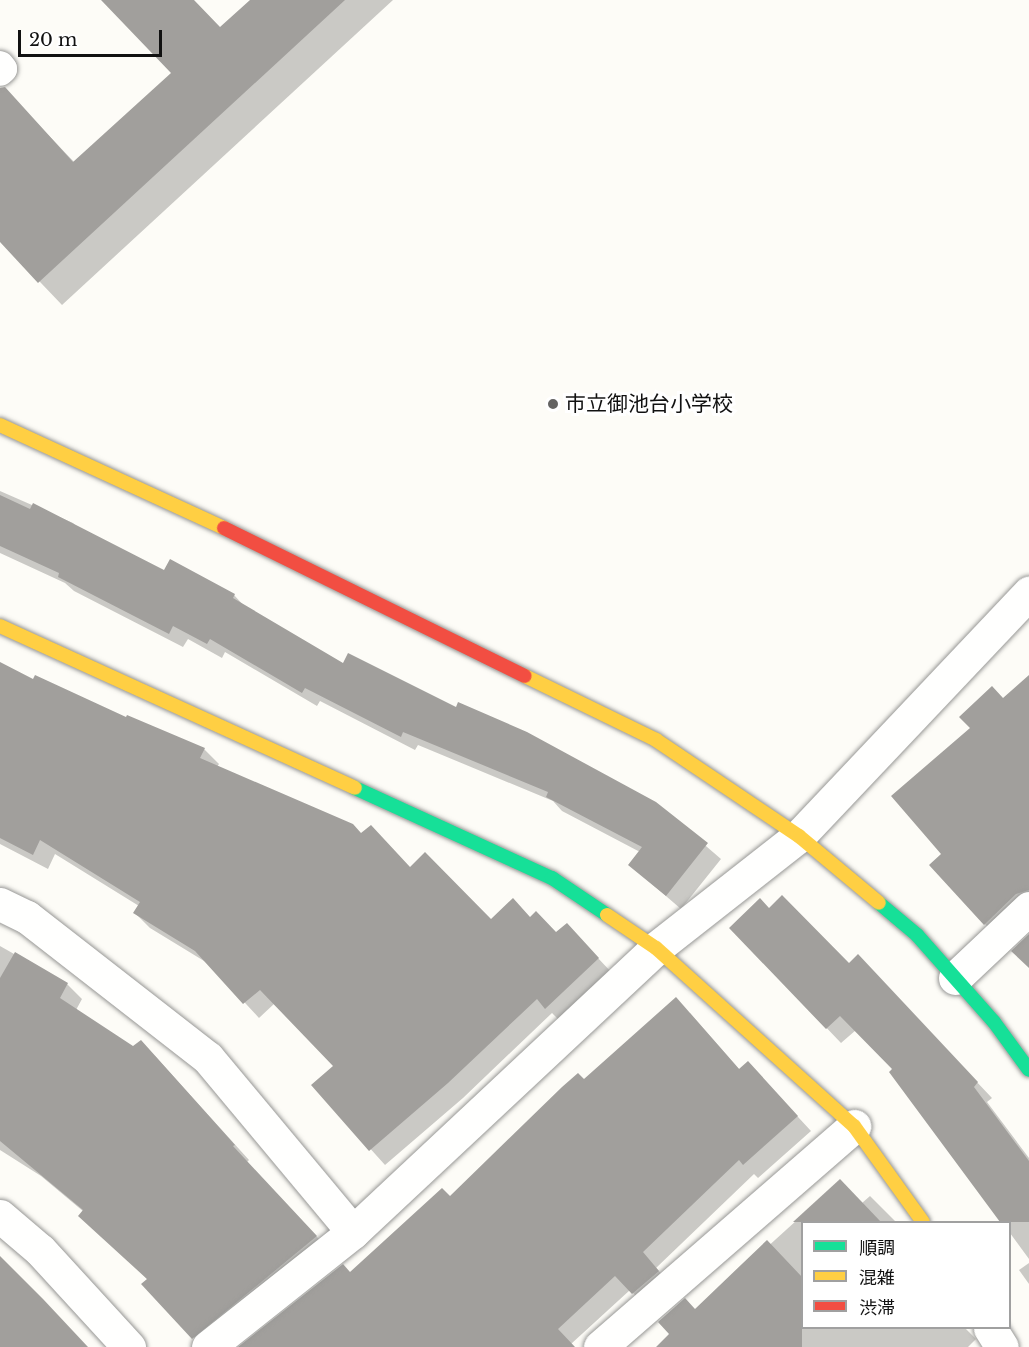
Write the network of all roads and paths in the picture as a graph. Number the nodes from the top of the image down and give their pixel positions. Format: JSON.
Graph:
{"nodes":[{"id":1,"x":0,"y":65,"type":"edge"},
{"id":2,"x":0,"y":72,"type":"edge"},
{"id":3,"x":0,"y":425,"type":"edge"},
{"id":4,"x":1029,"y":593,"type":"edge"},
{"id":5,"x":0,"y":626,"type":"edge"},
{"id":6,"x":799,"y":836,"type":"junction"},
{"id":7,"x":0,"y":904,"type":"edge"},
{"id":8,"x":1029,"y":908,"type":"edge"},
{"id":9,"x":656,"y":948,"type":"junction"},
{"id":10,"x":955,"y":978,"type":"junction"},
{"id":11,"x":1029,"y":1070,"type":"edge"},
{"id":12,"x":854,"y":1126,"type":"junction"},
{"id":13,"x":0,"y":1216,"type":"edge"},
{"id":14,"x":922,"y":1221,"type":"edge"},
{"id":15,"x":353,"y":1232,"type":"junction"},
{"id":16,"x":991,"y":1329,"type":"edge"},
{"id":17,"x":129,"y":1347,"type":"edge"},
{"id":18,"x":208,"y":1347,"type":"edge"},
{"id":19,"x":600,"y":1347,"type":"edge"},
{"id":20,"x":1002,"y":1347,"type":"edge"}],
"edges":[{"from":1,"to":2,"type":"lane"},
{"from":3,"to":6,"type":"street"},
{"from":4,"to":6,"type":"street"},
{"from":5,"to":9,"type":"street"},
{"from":6,"to":9,"type":"street"},
{"from":6,"to":10,"type":"street"},
{"from":7,"to":15,"type":"street"},
{"from":8,"to":10,"type":"street"},
{"from":9,"to":12,"type":"street"},
{"from":9,"to":15,"type":"street"},
{"from":10,"to":11,"type":"street"},
{"from":12,"to":14,"type":"street"},
{"from":12,"to":19,"type":"street"},
{"from":13,"to":17,"type":"street"},
{"from":15,"to":18,"type":"street"},
{"from":16,"to":20,"type":"street"}]}
